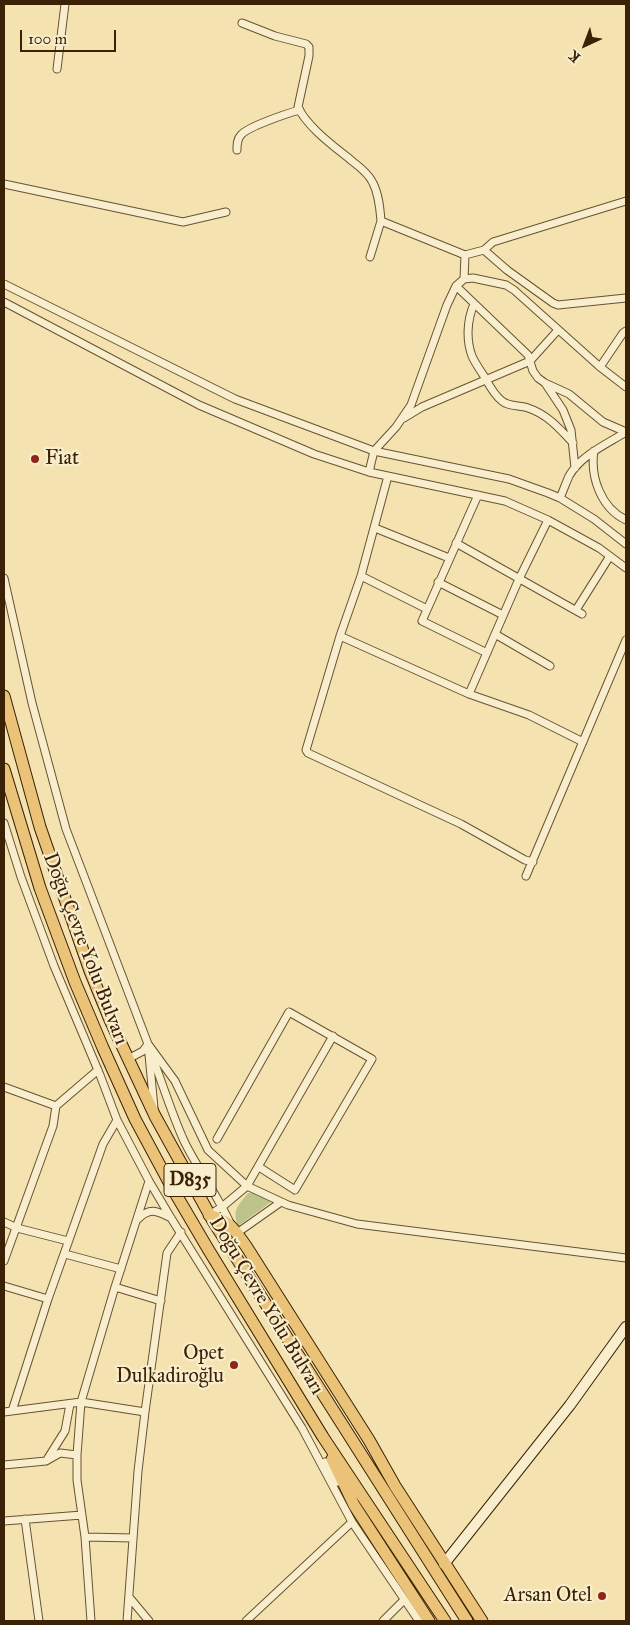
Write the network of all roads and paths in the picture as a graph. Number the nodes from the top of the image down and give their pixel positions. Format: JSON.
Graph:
{"nodes":[{"id":1,"x":65,"y":4,"type":"edge"},
{"id":2,"x":242,"y":23,"type":"dead end"},
{"id":3,"x":58,"y":69,"type":"dead end"},
{"id":4,"x":300,"y":110,"type":"junction"},
{"id":5,"x":237,"y":150,"type":"dead end"},
{"id":6,"x":4,"y":184,"type":"edge"},
{"id":7,"x":626,"y":202,"type":"edge"},
{"id":8,"x":226,"y":212,"type":"dead end"},
{"id":9,"x":381,"y":221,"type":"junction"},
{"id":10,"x":484,"y":250,"type":"junction"},
{"id":11,"x":464,"y":255,"type":"junction"},
{"id":12,"x":370,"y":256,"type":"dead end"},
{"id":13,"x":464,"y":279,"type":"junction"},
{"id":14,"x":4,"y":284,"type":"edge"},
{"id":15,"x":456,"y":286,"type":"junction"},
{"id":16,"x":626,"y":298,"type":"edge"},
{"id":17,"x":4,"y":302,"type":"edge"},
{"id":18,"x":474,"y":304,"type":"junction"},
{"id":19,"x":558,"y":330,"type":"junction"},
{"id":20,"x":626,"y":330,"type":"edge"},
{"id":21,"x":530,"y":361,"type":"junction"},
{"id":22,"x":600,"y":367,"type":"junction"},
{"id":23,"x":486,"y":380,"type":"junction"},
{"id":24,"x":545,"y":383,"type":"junction"},
{"id":25,"x":626,"y":387,"type":"edge"},
{"id":26,"x":403,"y":418,"type":"junction"},
{"id":27,"x":626,"y":432,"type":"edge"},
{"id":28,"x":573,"y":444,"type":"junction"},
{"id":29,"x":374,"y":451,"type":"junction"},
{"id":30,"x":594,"y":451,"type":"junction"},
{"id":31,"x":575,"y":468,"type":"junction"},
{"id":32,"x":369,"y":472,"type":"junction"},
{"id":33,"x":388,"y":476,"type":"junction"},
{"id":34,"x":478,"y":495,"type":"junction"},
{"id":35,"x":560,"y":498,"type":"junction"},
{"id":36,"x":548,"y":520,"type":"junction"},
{"id":37,"x":626,"y":520,"type":"edge"},
{"id":38,"x":375,"y":528,"type":"junction"},
{"id":39,"x":456,"y":543,"type":"junction"},
{"id":40,"x":626,"y":544,"type":"edge"},
{"id":41,"x":610,"y":556,"type":"junction"},
{"id":42,"x":449,"y":558,"type":"junction"},
{"id":43,"x":626,"y":568,"type":"edge"},
{"id":44,"x":362,"y":576,"type":"junction"},
{"id":45,"x":4,"y":578,"type":"edge"},
{"id":46,"x":519,"y":579,"type":"junction"},
{"id":47,"x":438,"y":582,"type":"junction"},
{"id":48,"x":427,"y":608,"type":"junction"},
{"id":49,"x":503,"y":615,"type":"junction"},
{"id":50,"x":495,"y":634,"type":"junction"},
{"id":51,"x":340,"y":636,"type":"junction"},
{"id":52,"x":626,"y":640,"type":"edge"},
{"id":53,"x":486,"y":653,"type":"junction"},
{"id":54,"x":550,"y":666,"type":"dead end"},
{"id":55,"x":469,"y":694,"type":"junction"},
{"id":56,"x":4,"y":696,"type":"edge"},
{"id":57,"x":583,"y":742,"type":"junction"},
{"id":58,"x":4,"y":769,"type":"edge"},
{"id":59,"x":4,"y":823,"type":"edge"},
{"id":60,"x":532,"y":862,"type":"junction"},
{"id":61,"x":526,"y":876,"type":"dead end"},
{"id":62,"x":333,"y":1036,"type":"junction"},
{"id":63,"x":148,"y":1044,"type":"junction"},
{"id":64,"x":128,"y":1059,"type":"junction"},
{"id":65,"x":98,"y":1070,"type":"junction"},
{"id":66,"x":4,"y":1090,"type":"edge"},
{"id":67,"x":56,"y":1106,"type":"junction"},
{"id":68,"x":155,"y":1116,"type":"junction"},
{"id":69,"x":117,"y":1120,"type":"junction"},
{"id":70,"x":217,"y":1139,"type":"dead end"},
{"id":71,"x":259,"y":1167,"type":"junction"},
{"id":72,"x":149,"y":1181,"type":"junction"},
{"id":73,"x":247,"y":1186,"type":"junction"},
{"id":74,"x":281,"y":1202,"type":"junction"},
{"id":75,"x":222,"y":1207,"type":"junction"},
{"id":76,"x":209,"y":1215,"type":"junction"},
{"id":77,"x":171,"y":1218,"type":"junction"},
{"id":78,"x":138,"y":1219,"type":"junction"},
{"id":79,"x":4,"y":1222,"type":"edge"},
{"id":80,"x":16,"y":1228,"type":"junction"},
{"id":81,"x":234,"y":1229,"type":"junction"},
{"id":82,"x":181,"y":1232,"type":"junction"},
{"id":83,"x":68,"y":1241,"type":"junction"},
{"id":84,"x":6,"y":1251,"type":"edge"},
{"id":85,"x":65,"y":1254,"type":"junction"},
{"id":86,"x":626,"y":1258,"type":"edge"},
{"id":87,"x":4,"y":1261,"type":"edge"},
{"id":88,"x":121,"y":1269,"type":"junction"},
{"id":89,"x":4,"y":1286,"type":"edge"},
{"id":90,"x":115,"y":1287,"type":"junction"},
{"id":91,"x":48,"y":1299,"type":"junction"},
{"id":92,"x":161,"y":1301,"type":"junction"},
{"id":93,"x":626,"y":1327,"type":"edge"},
{"id":94,"x":81,"y":1402,"type":"junction"},
{"id":95,"x":70,"y":1404,"type":"junction"},
{"id":96,"x":12,"y":1411,"type":"junction"},
{"id":97,"x":4,"y":1412,"type":"edge"},
{"id":98,"x":145,"y":1412,"type":"junction"},
{"id":99,"x":302,"y":1428,"type":"junction"},
{"id":100,"x":323,"y":1437,"type":"junction"},
{"id":101,"x":77,"y":1455,"type":"junction"},
{"id":102,"x":46,"y":1461,"type":"junction"},
{"id":103,"x":4,"y":1465,"type":"edge"},
{"id":104,"x":354,"y":1505,"type":"junction"},
{"id":105,"x":82,"y":1515,"type":"junction"},
{"id":106,"x":25,"y":1519,"type":"junction"},
{"id":107,"x":4,"y":1520,"type":"edge"},
{"id":108,"x":352,"y":1522,"type":"junction"},
{"id":109,"x":85,"y":1537,"type":"junction"},
{"id":110,"x":133,"y":1538,"type":"junction"},
{"id":111,"x":444,"y":1564,"type":"junction"},
{"id":112,"x":129,"y":1597,"type":"junction"},
{"id":113,"x":404,"y":1600,"type":"junction"},
{"id":114,"x":39,"y":1621,"type":"edge"},
{"id":115,"x":91,"y":1621,"type":"edge"},
{"id":116,"x":127,"y":1621,"type":"edge"},
{"id":117,"x":149,"y":1621,"type":"edge"},
{"id":118,"x":246,"y":1621,"type":"edge"},
{"id":119,"x":383,"y":1621,"type":"edge"},
{"id":120,"x":419,"y":1621,"type":"edge"},
{"id":121,"x":429,"y":1621,"type":"edge"},
{"id":122,"x":445,"y":1621,"type":"edge"},
{"id":123,"x":467,"y":1621,"type":"edge"},
{"id":124,"x":482,"y":1621,"type":"edge"}],
"edges":[{"from":1,"to":3,"type":"street"},
{"from":2,"to":4,"type":"street"},
{"from":4,"to":5,"type":"street"},
{"from":4,"to":9,"type":"street"},
{"from":6,"to":8,"type":"street"},
{"from":7,"to":10,"type":"street"},
{"from":9,"to":11,"type":"street"},
{"from":9,"to":12,"type":"street"},
{"from":10,"to":11,"type":"street"},
{"from":10,"to":16,"type":"street"},
{"from":11,"to":13,"type":"street"},
{"from":13,"to":15,"type":"street"},
{"from":13,"to":19,"type":"street"},
{"from":14,"to":29,"type":"street"},
{"from":15,"to":18,"type":"street"},
{"from":15,"to":26,"type":"street"},
{"from":17,"to":32,"type":"street"},
{"from":18,"to":21,"type":"street"},
{"from":18,"to":23,"type":"street"},
{"from":19,"to":21,"type":"street"},
{"from":19,"to":22,"type":"street"},
{"from":20,"to":22,"type":"street"},
{"from":21,"to":23,"type":"street"},
{"from":21,"to":24,"type":"street"},
{"from":22,"to":25,"type":"street"},
{"from":23,"to":26,"type":"street"},
{"from":23,"to":28,"type":"street"},
{"from":24,"to":27,"type":"street"},
{"from":24,"to":28,"type":"street"},
{"from":26,"to":29,"type":"street"},
{"from":27,"to":30,"type":"street"},
{"from":28,"to":31,"type":"street"},
{"from":29,"to":32,"type":"street"},
{"from":29,"to":35,"type":"street"},
{"from":30,"to":31,"type":"street"},
{"from":30,"to":37,"type":"street"},
{"from":31,"to":35,"type":"street"},
{"from":32,"to":33,"type":"street"},
{"from":33,"to":34,"type":"street"},
{"from":33,"to":38,"type":"street"},
{"from":34,"to":36,"type":"street"},
{"from":34,"to":39,"type":"street"},
{"from":35,"to":40,"type":"street"},
{"from":36,"to":41,"type":"street"},
{"from":36,"to":46,"type":"street"},
{"from":38,"to":42,"type":"street"},
{"from":38,"to":44,"type":"street"},
{"from":39,"to":42,"type":"street"},
{"from":39,"to":46,"type":"street"},
{"from":41,"to":43,"type":"street"},
{"from":41,"to":46,"type":"street"},
{"from":42,"to":47,"type":"street"},
{"from":44,"to":48,"type":"street"},
{"from":44,"to":51,"type":"street"},
{"from":45,"to":63,"type":"street","name":"Doğu Çevre Yolu Bulvarı"},
{"from":46,"to":49,"type":"street"},
{"from":47,"to":48,"type":"street"},
{"from":47,"to":49,"type":"street"},
{"from":48,"to":53,"type":"street"},
{"from":49,"to":50,"type":"street"},
{"from":50,"to":53,"type":"street"},
{"from":50,"to":54,"type":"street"},
{"from":51,"to":55,"type":"street"},
{"from":51,"to":60,"type":"street"},
{"from":52,"to":57,"type":"street"},
{"from":53,"to":55,"type":"street"},
{"from":55,"to":57,"type":"street"},
{"from":56,"to":64,"type":"highway","name":"Doğu Çevre Yolu Bulvarı","number":"D835"},
{"from":57,"to":60,"type":"street"},
{"from":58,"to":100,"type":"highway","name":"Doğu Çevre Yolu Bulvarı","number":"D835"},
{"from":59,"to":65,"type":"street"},
{"from":60,"to":61,"type":"street"},
{"from":62,"to":70,"type":"street"},
{"from":62,"to":71,"type":"street"},
{"from":62,"to":71,"type":"street"},
{"from":63,"to":64,"type":"street"},
{"from":63,"to":68,"type":"street","name":"Doğu Çevre Yolu Bulvarı"},
{"from":63,"to":73,"type":"street"},
{"from":63,"to":75,"type":"street"},
{"from":64,"to":68,"type":"highway","name":"Doğu Çevre Yolu Bulvarı","number":"D835"},
{"from":65,"to":67,"type":"street"},
{"from":65,"to":69,"type":"street"},
{"from":66,"to":67,"type":"street"},
{"from":67,"to":80,"type":"street"},
{"from":68,"to":76,"type":"highway","name":"Doğu Çevre Yolu Bulvarı","number":"D835"},
{"from":69,"to":72,"type":"street"},
{"from":69,"to":83,"type":"street"},
{"from":71,"to":73,"type":"street"},
{"from":72,"to":77,"type":"street"},
{"from":72,"to":78,"type":"street"},
{"from":73,"to":74,"type":"street"},
{"from":73,"to":75,"type":"street"},
{"from":74,"to":81,"type":"street"},
{"from":74,"to":86,"type":"street"},
{"from":75,"to":76,"type":"street"},
{"from":75,"to":81,"type":"street"},
{"from":76,"to":81,"type":"highway"},
{"from":76,"to":123,"type":"highway","name":"Doğu Çevre Yolu Bulvarı","number":"D835"},
{"from":77,"to":78,"type":"street"},
{"from":77,"to":82,"type":"street"},
{"from":78,"to":88,"type":"street"},
{"from":79,"to":80,"type":"street"},
{"from":80,"to":83,"type":"street"},
{"from":80,"to":84,"type":"street"},
{"from":81,"to":111,"type":"highway"},
{"from":82,"to":92,"type":"street"},
{"from":82,"to":99,"type":"street"},
{"from":83,"to":85,"type":"street"},
{"from":84,"to":87,"type":"street"},
{"from":85,"to":88,"type":"street"},
{"from":85,"to":91,"type":"street"},
{"from":88,"to":90,"type":"street"},
{"from":89,"to":91,"type":"street"},
{"from":90,"to":92,"type":"street"},
{"from":90,"to":94,"type":"street"},
{"from":91,"to":96,"type":"street"},
{"from":92,"to":98,"type":"street"},
{"from":93,"to":111,"type":"main road"},
{"from":94,"to":95,"type":"street"},
{"from":94,"to":98,"type":"street"},
{"from":94,"to":101,"type":"street"},
{"from":95,"to":96,"type":"street"},
{"from":95,"to":102,"type":"street"},
{"from":96,"to":97,"type":"street"},
{"from":98,"to":110,"type":"street"},
{"from":99,"to":104,"type":"street"},
{"from":99,"to":108,"type":"street"},
{"from":100,"to":104,"type":"highway"},
{"from":100,"to":122,"type":"highway","name":"Doğu Çevre Yolu Bulvarı","number":"D835"},
{"from":101,"to":102,"type":"street"},
{"from":101,"to":105,"type":"street"},
{"from":102,"to":103,"type":"street"},
{"from":104,"to":121,"type":"highway"},
{"from":105,"to":106,"type":"street"},
{"from":105,"to":109,"type":"street"},
{"from":106,"to":107,"type":"street"},
{"from":106,"to":114,"type":"street"},
{"from":108,"to":113,"type":"street"},
{"from":108,"to":118,"type":"street"},
{"from":109,"to":110,"type":"street"},
{"from":109,"to":115,"type":"street"},
{"from":110,"to":112,"type":"street"},
{"from":111,"to":124,"type":"highway"},
{"from":112,"to":116,"type":"street"},
{"from":112,"to":117,"type":"street"},
{"from":113,"to":119,"type":"street"},
{"from":113,"to":120,"type":"street"}]}
